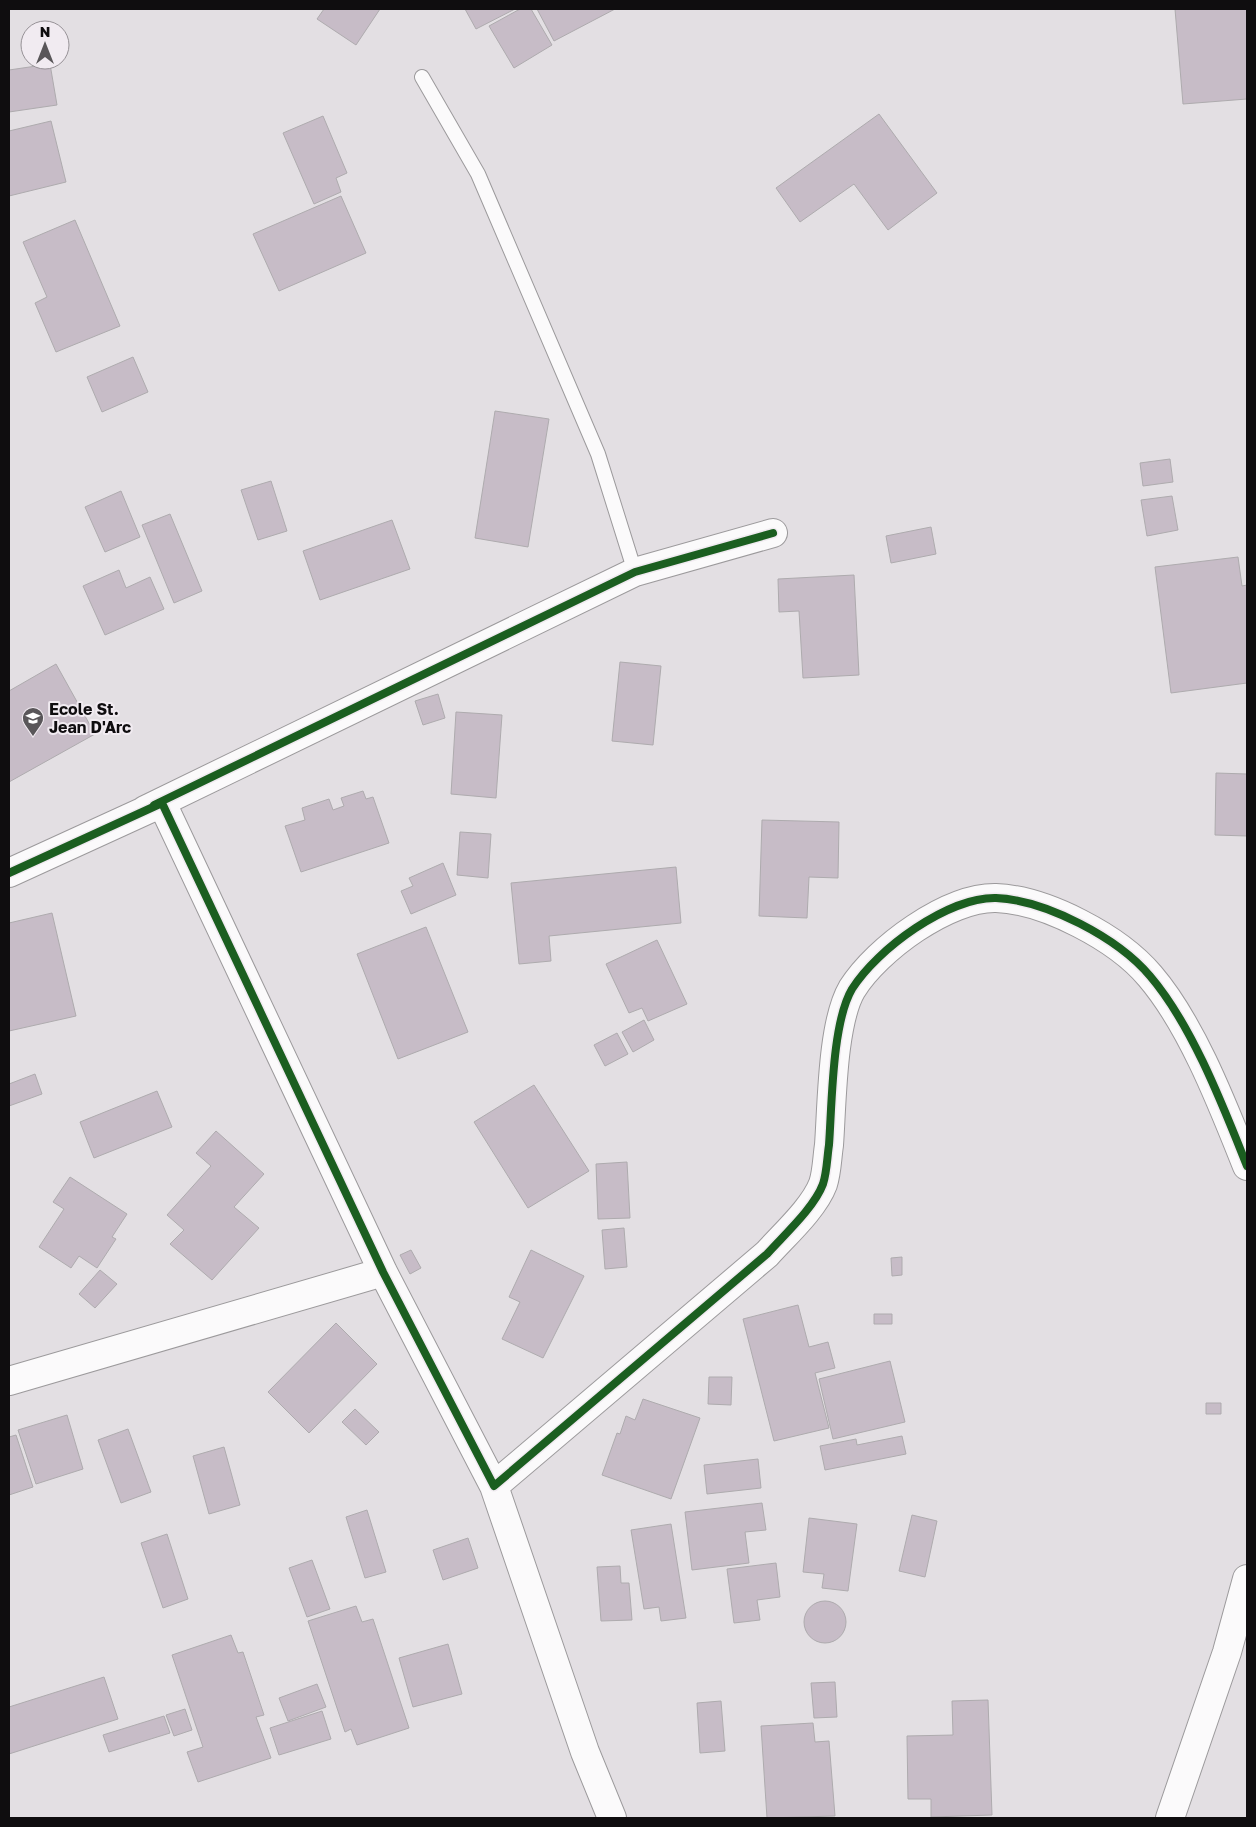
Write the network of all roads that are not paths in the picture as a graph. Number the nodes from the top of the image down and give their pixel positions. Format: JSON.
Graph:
{"nodes":[{"id":1,"x":422,"y":77,"type":"dead end"},
{"id":2,"x":773,"y":533,"type":"dead end"},
{"id":3,"x":635,"y":572,"type":"junction"},
{"id":4,"x":143,"y":810,"type":"junction"},
{"id":5,"x":9,"y":873,"type":"edge"},
{"id":6,"x":1247,"y":1166,"type":"edge"},
{"id":7,"x":383,"y":1272,"type":"junction"},
{"id":8,"x":9,"y":1381,"type":"edge"},
{"id":9,"x":494,"y":1486,"type":"junction"},
{"id":10,"x":1247,"y":1579,"type":"edge"},
{"id":11,"x":612,"y":1818,"type":"edge"},
{"id":12,"x":1170,"y":1818,"type":"edge"}],
"edges":[{"from":1,"to":3,"type":"lane"},
{"from":2,"to":3,"type":"street"},
{"from":3,"to":4,"type":"street"},
{"from":4,"to":5,"type":"street"},
{"from":4,"to":7,"type":"street"},
{"from":6,"to":9,"type":"street"},
{"from":7,"to":8,"type":"street"},
{"from":7,"to":9,"type":"street"},
{"from":9,"to":11,"type":"street"},
{"from":10,"to":12,"type":"street"}]}
